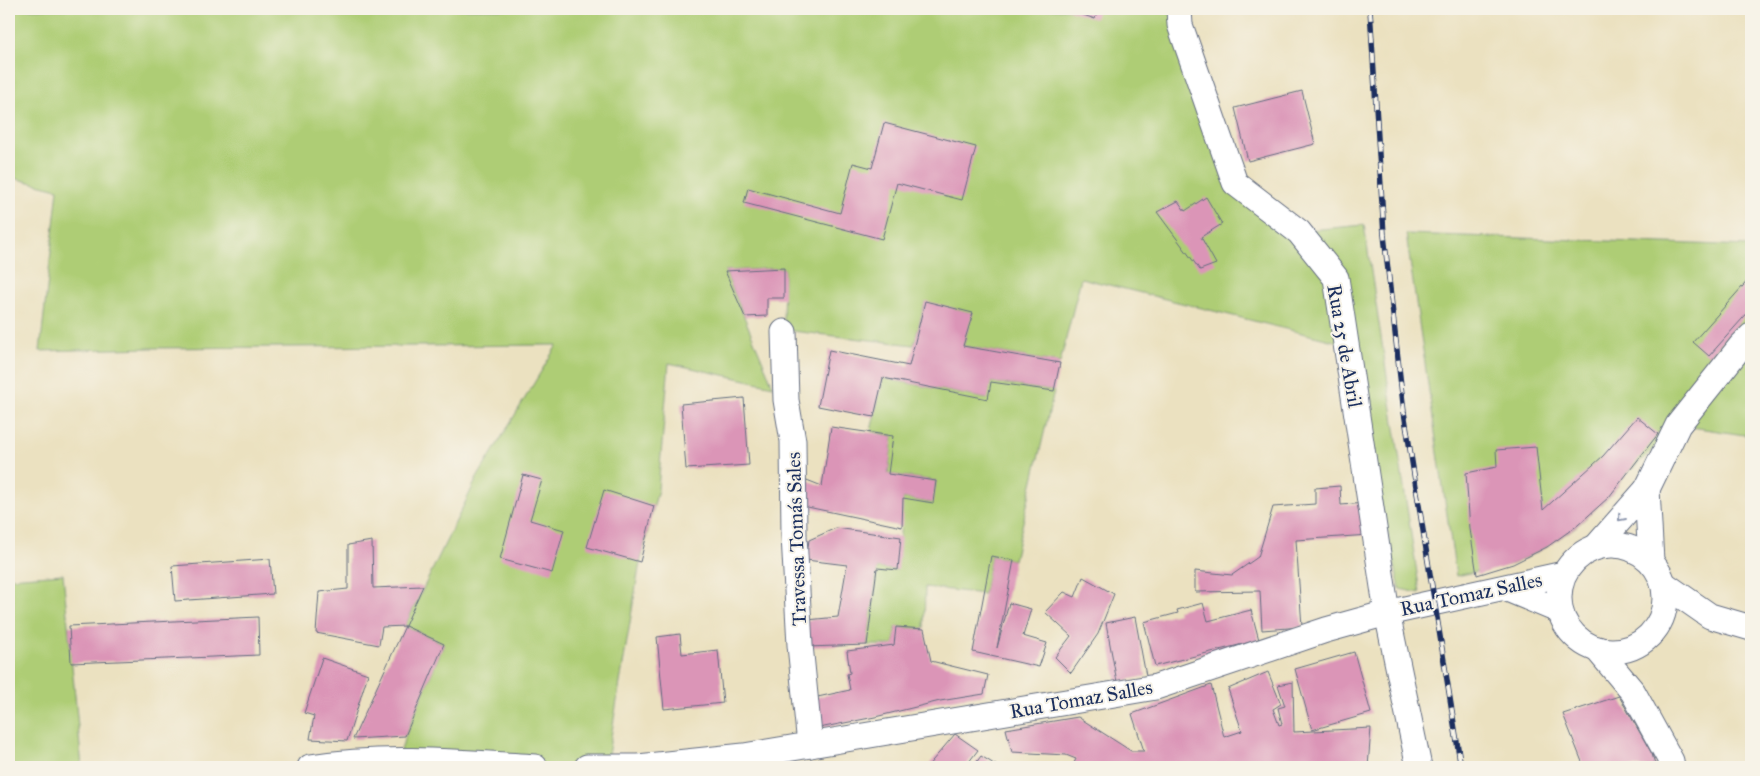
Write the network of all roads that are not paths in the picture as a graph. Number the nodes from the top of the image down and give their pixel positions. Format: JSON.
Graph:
{"nodes":[{"id":1,"x":1179,"y":9,"type":"edge"},
{"id":2,"x":784,"y":332,"type":"dead end"},
{"id":3,"x":1751,"y":336,"type":"edge"},
{"id":4,"x":1647,"y":489,"type":"junction"},
{"id":5,"x":1596,"y":547,"type":"junction"},
{"id":6,"x":1650,"y":561,"type":"junction"},
{"id":7,"x":1564,"y":574,"type":"junction"},
{"id":8,"x":1664,"y":584,"type":"junction"},
{"id":9,"x":1505,"y":588,"type":"junction"},
{"id":10,"x":1560,"y":611,"type":"junction"},
{"id":11,"x":1387,"y":613,"type":"junction"},
{"id":12,"x":1710,"y":616,"type":"junction"},
{"id":13,"x":1659,"y":623,"type":"junction"},
{"id":14,"x":1751,"y":628,"type":"edge"},
{"id":15,"x":1642,"y":642,"type":"junction"},
{"id":16,"x":1598,"y":649,"type":"junction"},
{"id":17,"x":1633,"y":692,"type":"junction"},
{"id":18,"x":810,"y":745,"type":"junction"},
{"id":19,"x":310,"y":767,"type":"edge"},
{"id":20,"x":535,"y":767,"type":"edge"},
{"id":21,"x":586,"y":767,"type":"edge"},
{"id":22,"x":1418,"y":767,"type":"edge"},
{"id":23,"x":1672,"y":767,"type":"edge"}],
"edges":[{"from":1,"to":11,"type":"street","name":"Rua 25 de Abril"},
{"from":2,"to":18,"type":"street","name":"Travessa Tomás Sales"},
{"from":3,"to":4,"type":"street"},
{"from":4,"to":5,"type":"street","one_way":true},
{"from":4,"to":6,"type":"street"},
{"from":5,"to":6,"type":"street"},
{"from":5,"to":7,"type":"street"},
{"from":6,"to":8,"type":"street"},
{"from":7,"to":9,"type":"street","name":"Rua Tomaz Salles"},
{"from":7,"to":10,"type":"street"},
{"from":8,"to":12,"type":"street"},
{"from":8,"to":13,"type":"street"},
{"from":9,"to":10,"type":"street"},
{"from":9,"to":11,"type":"street","name":"Rua Tomaz Salles"},
{"from":10,"to":16,"type":"street"},
{"from":11,"to":18,"type":"street","name":"Rua Tomaz Salles"},
{"from":11,"to":22,"type":"street","name":"Rua 25 de Abril"},
{"from":12,"to":13,"type":"street"},
{"from":12,"to":14,"type":"street"},
{"from":13,"to":15,"type":"street"},
{"from":15,"to":16,"type":"street"},
{"from":15,"to":17,"type":"street"},
{"from":16,"to":17,"type":"street"},
{"from":17,"to":23,"type":"street"},
{"from":18,"to":21,"type":"street","name":"Rua Tomaz Salles"},
{"from":19,"to":20,"type":"street"}]}
